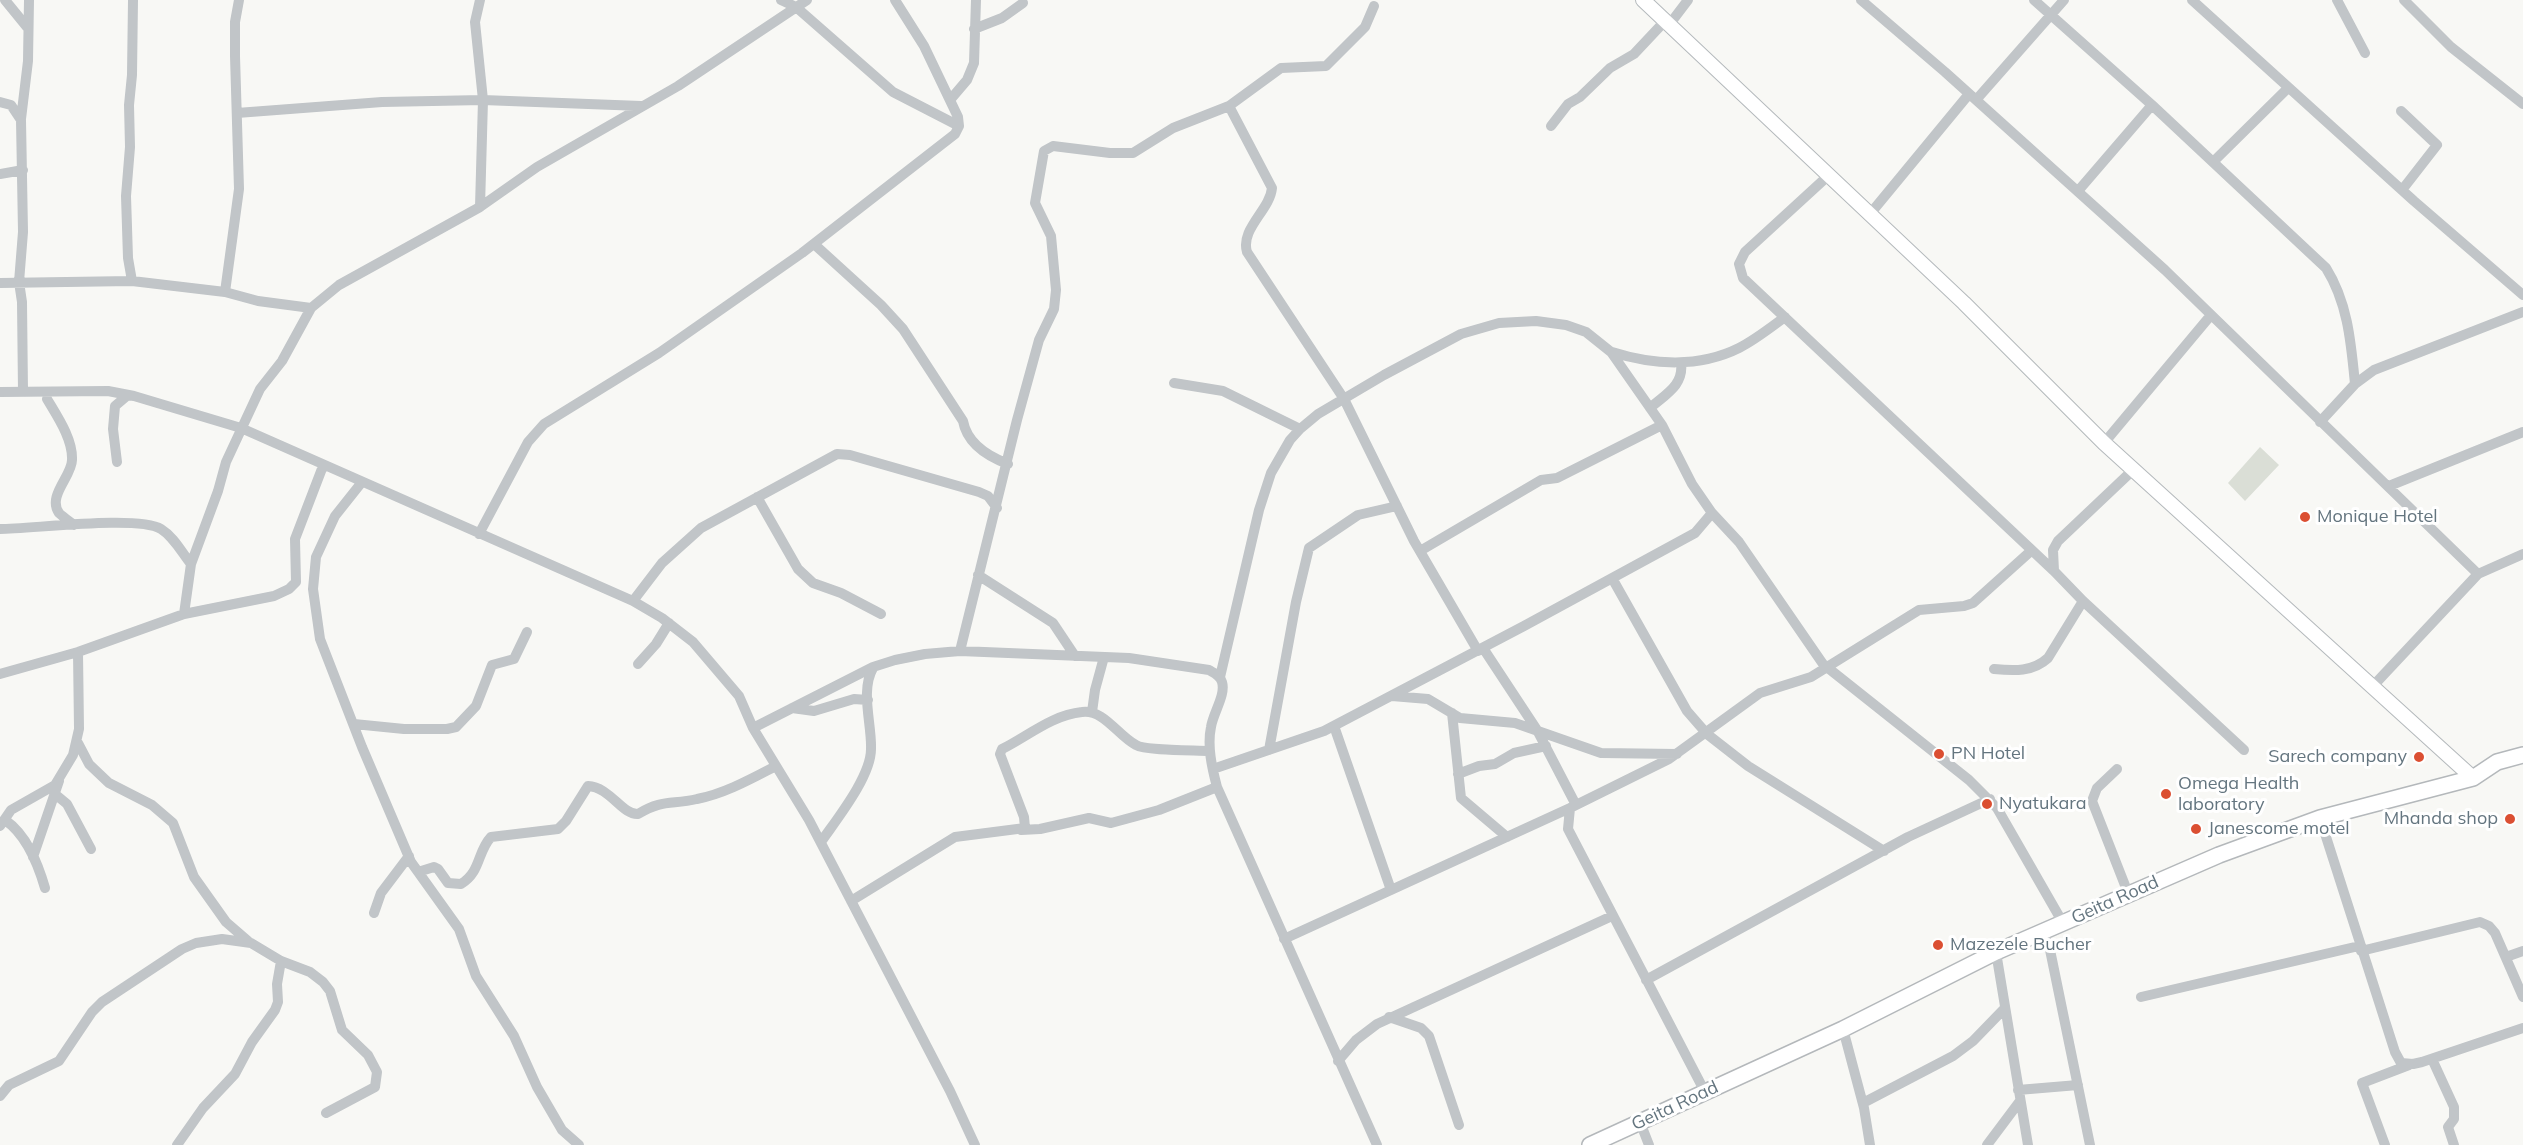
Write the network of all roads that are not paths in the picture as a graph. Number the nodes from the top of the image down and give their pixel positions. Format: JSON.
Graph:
{"nodes":[{"id":1,"x":6,"y":0,"type":"edge"},
{"id":2,"x":29,"y":0,"type":"edge"},
{"id":3,"x":133,"y":0,"type":"edge"},
{"id":4,"x":239,"y":0,"type":"edge"},
{"id":5,"x":480,"y":0,"type":"edge"},
{"id":6,"x":781,"y":0,"type":"edge"},
{"id":7,"x":807,"y":0,"type":"edge"},
{"id":8,"x":895,"y":0,"type":"edge"},
{"id":9,"x":976,"y":0,"type":"edge"},
{"id":10,"x":1643,"y":0,"type":"edge"},
{"id":11,"x":1688,"y":0,"type":"edge"},
{"id":12,"x":1861,"y":0,"type":"edge"},
{"id":13,"x":2034,"y":0,"type":"edge"},
{"id":14,"x":2064,"y":0,"type":"edge"},
{"id":15,"x":2192,"y":0,"type":"edge"},
{"id":16,"x":2337,"y":0,"type":"edge"},
{"id":17,"x":2404,"y":0,"type":"edge"},
{"id":18,"x":1023,"y":3,"type":"dead end"},
{"id":19,"x":1374,"y":6,"type":"dead end"},
{"id":20,"x":796,"y":7,"type":"junction"},
{"id":21,"x":2050,"y":14,"type":"junction"},
{"id":22,"x":1667,"y":23,"type":"junction"},
{"id":23,"x":27,"y":27,"type":"junction"},
{"id":24,"x":974,"y":29,"type":"junction"},
{"id":25,"x":2365,"y":53,"type":"dead end"},
{"id":26,"x":2288,"y":88,"type":"junction"},
{"id":27,"x":1973,"y":97,"type":"junction"},
{"id":28,"x":483,"y":100,"type":"junction"},
{"id":29,"x":950,"y":100,"type":"junction"},
{"id":30,"x":0,"y":102,"type":"edge"},
{"id":31,"x":2523,"y":104,"type":"edge"},
{"id":32,"x":2152,"y":105,"type":"junction"},
{"id":33,"x":642,"y":106,"type":"junction"},
{"id":34,"x":1229,"y":106,"type":"junction"},
{"id":35,"x":2401,"y":111,"type":"dead end"},
{"id":36,"x":237,"y":113,"type":"junction"},
{"id":37,"x":21,"y":120,"type":"junction"},
{"id":38,"x":959,"y":126,"type":"junction"},
{"id":39,"x":1551,"y":126,"type":"dead end"},
{"id":40,"x":2213,"y":162,"type":"junction"},
{"id":41,"x":23,"y":170,"type":"junction"},
{"id":42,"x":0,"y":174,"type":"edge"},
{"id":43,"x":1829,"y":175,"type":"junction"},
{"id":44,"x":2402,"y":190,"type":"junction"},
{"id":45,"x":2078,"y":192,"type":"junction"},
{"id":46,"x":480,"y":207,"type":"junction"},
{"id":47,"x":1870,"y":214,"type":"junction"},
{"id":48,"x":814,"y":244,"type":"junction"},
{"id":49,"x":132,"y":281,"type":"junction"},
{"id":50,"x":19,"y":282,"type":"junction"},
{"id":51,"x":0,"y":283,"type":"edge"},
{"id":52,"x":225,"y":292,"type":"junction"},
{"id":53,"x":2523,"y":295,"type":"edge"},
{"id":54,"x":311,"y":308,"type":"junction"},
{"id":55,"x":2523,"y":312,"type":"edge"},
{"id":56,"x":2211,"y":315,"type":"junction"},
{"id":57,"x":1785,"y":317,"type":"junction"},
{"id":58,"x":1611,"y":352,"type":"junction"},
{"id":59,"x":1681,"y":363,"type":"junction"},
{"id":60,"x":1174,"y":383,"type":"dead end"},
{"id":61,"x":2355,"y":384,"type":"junction"},
{"id":62,"x":0,"y":392,"type":"edge"},
{"id":63,"x":23,"y":392,"type":"junction"},
{"id":64,"x":128,"y":395,"type":"junction"},
{"id":65,"x":47,"y":399,"type":"dead end"},
{"id":66,"x":1344,"y":399,"type":"junction"},
{"id":67,"x":1650,"y":408,"type":"junction"},
{"id":68,"x":2320,"y":422,"type":"junction"},
{"id":69,"x":1662,"y":425,"type":"junction"},
{"id":70,"x":240,"y":428,"type":"junction"},
{"id":71,"x":1300,"y":429,"type":"junction"},
{"id":72,"x":2523,"y":432,"type":"edge"},
{"id":73,"x":2104,"y":443,"type":"junction"},
{"id":74,"x":117,"y":462,"type":"dead end"},
{"id":75,"x":1008,"y":464,"type":"junction"},
{"id":76,"x":324,"y":466,"type":"junction"},
{"id":77,"x":2133,"y":470,"type":"junction"},
{"id":78,"x":362,"y":482,"type":"junction"},
{"id":79,"x":2389,"y":486,"type":"junction"},
{"id":80,"x":757,"y":496,"type":"junction"},
{"id":81,"x":1397,"y":506,"type":"junction"},
{"id":82,"x":997,"y":508,"type":"junction"},
{"id":83,"x":1712,"y":513,"type":"junction"},
{"id":84,"x":74,"y":525,"type":"junction"},
{"id":85,"x":0,"y":529,"type":"edge"},
{"id":86,"x":479,"y":534,"type":"junction"},
{"id":87,"x":2054,"y":546,"type":"junction"},
{"id":88,"x":1420,"y":551,"type":"junction"},
{"id":89,"x":2035,"y":553,"type":"junction"},
{"id":90,"x":2523,"y":554,"type":"edge"},
{"id":91,"x":191,"y":564,"type":"junction"},
{"id":92,"x":2054,"y":571,"type":"junction"},
{"id":93,"x":2478,"y":574,"type":"junction"},
{"id":94,"x":978,"y":575,"type":"junction"},
{"id":95,"x":1612,"y":578,"type":"junction"},
{"id":96,"x":633,"y":601,"type":"junction"},
{"id":97,"x":2083,"y":601,"type":"junction"},
{"id":98,"x":184,"y":614,"type":"junction"},
{"id":99,"x":882,"y":614,"type":"dead end"},
{"id":100,"x":669,"y":623,"type":"junction"},
{"id":101,"x":527,"y":632,"type":"dead end"},
{"id":102,"x":1481,"y":649,"type":"junction"},
{"id":103,"x":960,"y":651,"type":"junction"},
{"id":104,"x":78,"y":652,"type":"junction"},
{"id":105,"x":1075,"y":656,"type":"junction"},
{"id":106,"x":1104,"y":657,"type":"junction"},
{"id":107,"x":638,"y":664,"type":"dead end"},
{"id":108,"x":1826,"y":666,"type":"junction"},
{"id":109,"x":873,"y":667,"type":"junction"},
{"id":110,"x":1994,"y":669,"type":"dead end"},
{"id":111,"x":0,"y":674,"type":"edge"},
{"id":112,"x":1220,"y":677,"type":"junction"},
{"id":113,"x":2373,"y":686,"type":"junction"},
{"id":114,"x":1392,"y":696,"type":"junction"},
{"id":115,"x":868,"y":700,"type":"junction"},
{"id":116,"x":792,"y":708,"type":"junction"},
{"id":117,"x":1092,"y":712,"type":"junction"},
{"id":118,"x":1452,"y":713,"type":"junction"},
{"id":119,"x":354,"y":724,"type":"junction"},
{"id":120,"x":1334,"y":726,"type":"junction"},
{"id":121,"x":753,"y":728,"type":"junction"},
{"id":122,"x":1538,"y":730,"type":"junction"},
{"id":123,"x":1707,"y":734,"type":"junction"},
{"id":124,"x":78,"y":743,"type":"junction"},
{"id":125,"x":1546,"y":746,"type":"junction"},
{"id":126,"x":1269,"y":750,"type":"junction"},
{"id":127,"x":2244,"y":750,"type":"dead end"},
{"id":128,"x":1210,"y":751,"type":"junction"},
{"id":129,"x":1678,"y":754,"type":"junction"},
{"id":130,"x":2523,"y":755,"type":"edge"},
{"id":131,"x":776,"y":766,"type":"junction"},
{"id":132,"x":1213,"y":769,"type":"junction"},
{"id":133,"x":2117,"y":769,"type":"dead end"},
{"id":134,"x":1458,"y":774,"type":"junction"},
{"id":135,"x":2473,"y":778,"type":"junction"},
{"id":136,"x":60,"y":781,"type":"junction"},
{"id":137,"x":1216,"y":787,"type":"junction"},
{"id":138,"x":55,"y":794,"type":"junction"},
{"id":139,"x":1990,"y":799,"type":"junction"},
{"id":140,"x":1573,"y":807,"type":"junction"},
{"id":141,"x":2320,"y":818,"type":"junction"},
{"id":142,"x":2,"y":823,"type":"edge"},
{"id":143,"x":1021,"y":830,"type":"junction"},
{"id":144,"x":1507,"y":837,"type":"junction"},
{"id":145,"x":821,"y":842,"type":"junction"},
{"id":146,"x":91,"y":849,"type":"dead end"},
{"id":147,"x":1884,"y":851,"type":"junction"},
{"id":148,"x":409,"y":856,"type":"junction"},
{"id":149,"x":33,"y":857,"type":"junction"},
{"id":150,"x":418,"y":872,"type":"junction"},
{"id":151,"x":45,"y":888,"type":"dead end"},
{"id":152,"x":1391,"y":890,"type":"junction"},
{"id":153,"x":2128,"y":893,"type":"junction"},
{"id":154,"x":851,"y":901,"type":"junction"},
{"id":155,"x":374,"y":913,"type":"dead end"},
{"id":156,"x":1612,"y":916,"type":"junction"},
{"id":157,"x":2063,"y":923,"type":"junction"},
{"id":158,"x":2042,"y":932,"type":"junction"},
{"id":159,"x":1284,"y":939,"type":"junction"},
{"id":160,"x":251,"y":943,"type":"junction"},
{"id":161,"x":2360,"y":949,"type":"junction"},
{"id":162,"x":2523,"y":951,"type":"edge"},
{"id":163,"x":1996,"y":952,"type":"junction"},
{"id":164,"x":2506,"y":957,"type":"junction"},
{"id":165,"x":281,"y":961,"type":"junction"},
{"id":166,"x":1646,"y":980,"type":"junction"},
{"id":167,"x":2141,"y":997,"type":"dead end"},
{"id":168,"x":2523,"y":997,"type":"edge"},
{"id":169,"x":2005,"y":1008,"type":"junction"},
{"id":170,"x":1389,"y":1017,"type":"junction"},
{"id":171,"x":2523,"y":1028,"type":"edge"},
{"id":172,"x":1843,"y":1029,"type":"junction"},
{"id":173,"x":2432,"y":1059,"type":"junction"},
{"id":174,"x":1338,"y":1060,"type":"junction"},
{"id":175,"x":2413,"y":1064,"type":"junction"},
{"id":176,"x":2078,"y":1085,"type":"junction"},
{"id":177,"x":1705,"y":1092,"type":"junction"},
{"id":178,"x":2019,"y":1095,"type":"junction"},
{"id":179,"x":0,"y":1096,"type":"edge"},
{"id":180,"x":1863,"y":1103,"type":"junction"},
{"id":181,"x":326,"y":1113,"type":"dead end"},
{"id":182,"x":1640,"y":1122,"type":"junction"},
{"id":183,"x":1459,"y":1125,"type":"dead end"},
{"id":184,"x":177,"y":1145,"type":"edge"},
{"id":185,"x":579,"y":1145,"type":"edge"},
{"id":186,"x":975,"y":1145,"type":"edge"},
{"id":187,"x":1377,"y":1145,"type":"edge"},
{"id":188,"x":1590,"y":1145,"type":"edge"},
{"id":189,"x":1649,"y":1145,"type":"edge"},
{"id":190,"x":1870,"y":1145,"type":"edge"},
{"id":191,"x":1987,"y":1145,"type":"edge"},
{"id":192,"x":2028,"y":1145,"type":"edge"},
{"id":193,"x":2090,"y":1145,"type":"edge"},
{"id":194,"x":2385,"y":1145,"type":"edge"},
{"id":195,"x":2454,"y":1145,"type":"edge"}],
"edges":[{"from":1,"to":23,"type":"street"},
{"from":2,"to":23,"type":"street"},
{"from":3,"to":49,"type":"street"},
{"from":4,"to":36,"type":"street"},
{"from":5,"to":28,"type":"street"},
{"from":6,"to":20,"type":"street"},
{"from":7,"to":20,"type":"street"},
{"from":8,"to":29,"type":"street"},
{"from":9,"to":24,"type":"street"},
{"from":10,"to":22,"type":"main road"},
{"from":11,"to":22,"type":"street"},
{"from":12,"to":27,"type":"street"},
{"from":13,"to":21,"type":"street"},
{"from":14,"to":21,"type":"street"},
{"from":15,"to":26,"type":"street"},
{"from":16,"to":25,"type":"street"},
{"from":17,"to":31,"type":"street"},
{"from":18,"to":24,"type":"street"},
{"from":19,"to":34,"type":"street"},
{"from":20,"to":33,"type":"street"},
{"from":20,"to":38,"type":"street"},
{"from":21,"to":27,"type":"street"},
{"from":21,"to":32,"type":"street"},
{"from":22,"to":39,"type":"street"},
{"from":22,"to":43,"type":"main road"},
{"from":23,"to":37,"type":"street"},
{"from":24,"to":29,"type":"street"},
{"from":26,"to":40,"type":"street"},
{"from":26,"to":44,"type":"street"},
{"from":27,"to":45,"type":"street"},
{"from":27,"to":47,"type":"street"},
{"from":28,"to":33,"type":"street"},
{"from":28,"to":36,"type":"street"},
{"from":28,"to":46,"type":"street"},
{"from":29,"to":38,"type":"street"},
{"from":30,"to":37,"type":"street"},
{"from":32,"to":40,"type":"street"},
{"from":32,"to":45,"type":"street"},
{"from":33,"to":46,"type":"street"},
{"from":34,"to":66,"type":"street"},
{"from":34,"to":75,"type":"street"},
{"from":35,"to":44,"type":"street"},
{"from":36,"to":52,"type":"street"},
{"from":37,"to":41,"type":"street"},
{"from":38,"to":48,"type":"street"},
{"from":40,"to":61,"type":"street"},
{"from":41,"to":42,"type":"street"},
{"from":41,"to":50,"type":"street"},
{"from":43,"to":47,"type":"main road"},
{"from":43,"to":57,"type":"street"},
{"from":44,"to":53,"type":"street"},
{"from":45,"to":56,"type":"street"},
{"from":46,"to":54,"type":"street"},
{"from":47,"to":73,"type":"main road"},
{"from":48,"to":75,"type":"street"},
{"from":48,"to":86,"type":"street"},
{"from":49,"to":50,"type":"street"},
{"from":49,"to":52,"type":"street"},
{"from":50,"to":51,"type":"street"},
{"from":50,"to":63,"type":"street"},
{"from":52,"to":54,"type":"street"},
{"from":54,"to":70,"type":"street"},
{"from":55,"to":61,"type":"street"},
{"from":56,"to":68,"type":"street"},
{"from":56,"to":73,"type":"street"},
{"from":57,"to":59,"type":"street"},
{"from":57,"to":89,"type":"street"},
{"from":58,"to":59,"type":"street"},
{"from":58,"to":66,"type":"street"},
{"from":58,"to":67,"type":"street"},
{"from":59,"to":67,"type":"street"},
{"from":60,"to":71,"type":"street"},
{"from":61,"to":68,"type":"street"},
{"from":62,"to":63,"type":"street"},
{"from":63,"to":64,"type":"street"},
{"from":64,"to":70,"type":"street"},
{"from":64,"to":74,"type":"street"},
{"from":65,"to":84,"type":"street"},
{"from":66,"to":71,"type":"street"},
{"from":66,"to":81,"type":"street"},
{"from":67,"to":69,"type":"street"},
{"from":68,"to":79,"type":"street"},
{"from":69,"to":83,"type":"street"},
{"from":69,"to":88,"type":"street"},
{"from":70,"to":76,"type":"street"},
{"from":70,"to":91,"type":"street"},
{"from":71,"to":112,"type":"street"},
{"from":72,"to":79,"type":"street"},
{"from":73,"to":77,"type":"main road"},
{"from":75,"to":82,"type":"street"},
{"from":76,"to":78,"type":"street"},
{"from":76,"to":98,"type":"street"},
{"from":77,"to":87,"type":"street"},
{"from":77,"to":113,"type":"main road"},
{"from":78,"to":86,"type":"street"},
{"from":78,"to":119,"type":"street"},
{"from":79,"to":93,"type":"street"},
{"from":80,"to":82,"type":"street"},
{"from":80,"to":96,"type":"street"},
{"from":80,"to":99,"type":"street"},
{"from":81,"to":88,"type":"street"},
{"from":81,"to":126,"type":"street"},
{"from":82,"to":94,"type":"street"},
{"from":83,"to":95,"type":"street"},
{"from":83,"to":108,"type":"street"},
{"from":84,"to":85,"type":"street"},
{"from":84,"to":91,"type":"street"},
{"from":86,"to":96,"type":"street"},
{"from":87,"to":89,"type":"street"},
{"from":87,"to":92,"type":"street"},
{"from":88,"to":102,"type":"street"},
{"from":89,"to":92,"type":"street"},
{"from":89,"to":108,"type":"street"},
{"from":90,"to":93,"type":"street"},
{"from":91,"to":98,"type":"street"},
{"from":92,"to":97,"type":"street"},
{"from":93,"to":113,"type":"street"},
{"from":94,"to":103,"type":"street"},
{"from":94,"to":105,"type":"street"},
{"from":95,"to":102,"type":"street"},
{"from":95,"to":123,"type":"street"},
{"from":96,"to":100,"type":"street"},
{"from":97,"to":110,"type":"street"},
{"from":97,"to":127,"type":"street"},
{"from":98,"to":104,"type":"street"},
{"from":100,"to":107,"type":"street"},
{"from":100,"to":121,"type":"street"},
{"from":101,"to":119,"type":"street"},
{"from":102,"to":114,"type":"street"},
{"from":102,"to":122,"type":"street"},
{"from":103,"to":105,"type":"street"},
{"from":103,"to":109,"type":"street"},
{"from":104,"to":111,"type":"street"},
{"from":104,"to":124,"type":"street"},
{"from":105,"to":106,"type":"street"},
{"from":106,"to":112,"type":"street"},
{"from":106,"to":117,"type":"street"},
{"from":108,"to":123,"type":"street"},
{"from":108,"to":139,"type":"street"},
{"from":109,"to":115,"type":"street"},
{"from":109,"to":116,"type":"street"},
{"from":112,"to":128,"type":"street"},
{"from":113,"to":135,"type":"main road"},
{"from":114,"to":118,"type":"street"},
{"from":114,"to":120,"type":"street"},
{"from":115,"to":116,"type":"street"},
{"from":115,"to":145,"type":"street"},
{"from":116,"to":121,"type":"street"},
{"from":117,"to":128,"type":"street"},
{"from":117,"to":143,"type":"street"},
{"from":118,"to":122,"type":"street"},
{"from":118,"to":134,"type":"street"},
{"from":119,"to":148,"type":"street"},
{"from":120,"to":126,"type":"street"},
{"from":120,"to":152,"type":"street"},
{"from":121,"to":131,"type":"street"},
{"from":122,"to":125,"type":"street"},
{"from":122,"to":129,"type":"street"},
{"from":123,"to":129,"type":"street"},
{"from":123,"to":147,"type":"street"},
{"from":124,"to":136,"type":"street"},
{"from":124,"to":160,"type":"street"},
{"from":125,"to":134,"type":"street"},
{"from":125,"to":140,"type":"street"},
{"from":126,"to":132,"type":"street"},
{"from":128,"to":132,"type":"street"},
{"from":129,"to":140,"type":"street"},
{"from":130,"to":135,"type":"highway","name":"Geita Road"},
{"from":131,"to":145,"type":"street"},
{"from":131,"to":150,"type":"street"},
{"from":132,"to":137,"type":"street"},
{"from":133,"to":153,"type":"street"},
{"from":134,"to":144,"type":"street"},
{"from":135,"to":141,"type":"highway","name":"Geita Road"},
{"from":136,"to":138,"type":"street"},
{"from":136,"to":142,"type":"street"},
{"from":137,"to":143,"type":"street"},
{"from":137,"to":159,"type":"street"},
{"from":138,"to":146,"type":"street"},
{"from":138,"to":149,"type":"street"},
{"from":139,"to":147,"type":"street"},
{"from":139,"to":157,"type":"street"},
{"from":140,"to":144,"type":"street"},
{"from":140,"to":156,"type":"street"},
{"from":141,"to":153,"type":"highway","name":"Geita Road"},
{"from":141,"to":161,"type":"street"},
{"from":142,"to":149,"type":"street"},
{"from":143,"to":154,"type":"street"},
{"from":144,"to":152,"type":"street"},
{"from":145,"to":154,"type":"street"},
{"from":147,"to":166,"type":"street"},
{"from":148,"to":150,"type":"street"},
{"from":148,"to":155,"type":"street"},
{"from":149,"to":151,"type":"street"},
{"from":150,"to":185,"type":"street"},
{"from":152,"to":159,"type":"street"},
{"from":153,"to":157,"type":"highway","name":"Geita Road"},
{"from":154,"to":186,"type":"street"},
{"from":156,"to":166,"type":"street"},
{"from":156,"to":170,"type":"street"},
{"from":157,"to":158,"type":"highway","name":"Geita Road"},
{"from":158,"to":163,"type":"highway","name":"Geita Road"},
{"from":158,"to":176,"type":"street"},
{"from":159,"to":174,"type":"street"},
{"from":160,"to":165,"type":"street"},
{"from":160,"to":179,"type":"street"},
{"from":161,"to":164,"type":"street"},
{"from":161,"to":167,"type":"street"},
{"from":161,"to":175,"type":"street"},
{"from":162,"to":164,"type":"street"},
{"from":163,"to":169,"type":"street"},
{"from":163,"to":172,"type":"highway","name":"Geita Road"},
{"from":164,"to":168,"type":"street"},
{"from":165,"to":181,"type":"street"},
{"from":165,"to":184,"type":"street"},
{"from":166,"to":177,"type":"street"},
{"from":169,"to":178,"type":"street"},
{"from":169,"to":180,"type":"street"},
{"from":170,"to":174,"type":"street"},
{"from":170,"to":183,"type":"street"},
{"from":171,"to":173,"type":"street"},
{"from":172,"to":177,"type":"highway","name":"Geita Road"},
{"from":172,"to":180,"type":"street"},
{"from":173,"to":175,"type":"street"},
{"from":173,"to":195,"type":"street"},
{"from":174,"to":187,"type":"street"},
{"from":175,"to":194,"type":"street"},
{"from":176,"to":178,"type":"street"},
{"from":176,"to":193,"type":"street"},
{"from":177,"to":182,"type":"highway","name":"Geita Road"},
{"from":178,"to":191,"type":"street"},
{"from":178,"to":192,"type":"street"},
{"from":180,"to":190,"type":"street"},
{"from":182,"to":188,"type":"highway","name":"Geita Road"},
{"from":182,"to":189,"type":"street"}]}
